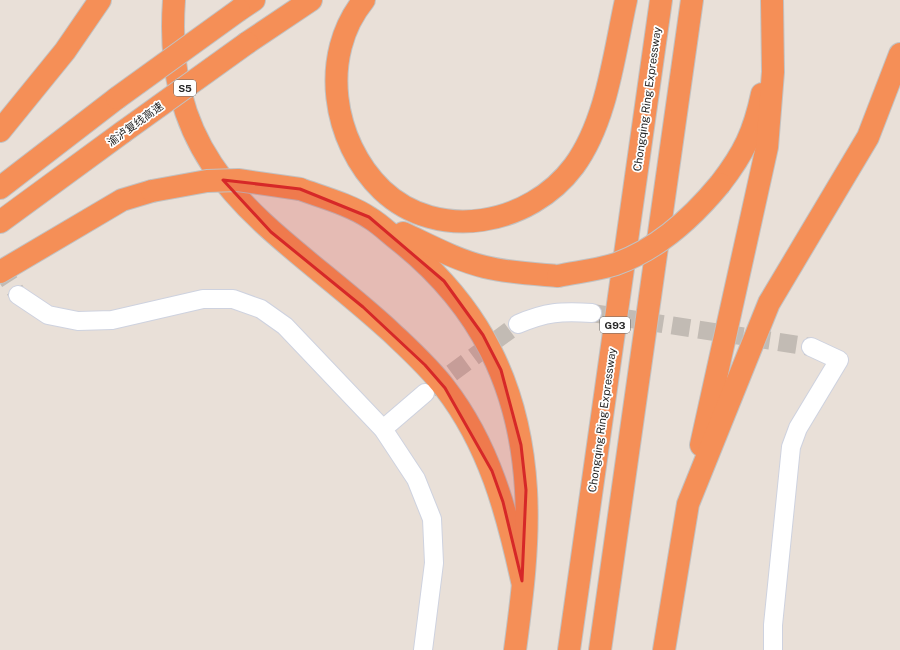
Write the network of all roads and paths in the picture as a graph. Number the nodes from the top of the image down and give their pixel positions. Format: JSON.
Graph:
{"nodes":[{"id":1,"x":100,"y":0,"type":"edge"},
{"id":2,"x":174,"y":0,"type":"edge"},
{"id":3,"x":311,"y":0,"type":"edge"},
{"id":4,"x":364,"y":0,"type":"edge"},
{"id":5,"x":626,"y":0,"type":"edge"},
{"id":6,"x":661,"y":0,"type":"edge"},
{"id":7,"x":692,"y":0,"type":"edge"},
{"id":8,"x":772,"y":0,"type":"edge"},
{"id":9,"x":246,"y":5,"type":"edge"},
{"id":10,"x":900,"y":54,"type":"edge"},
{"id":11,"x":0,"y":131,"type":"edge"},
{"id":12,"x":0,"y":188,"type":"edge"},
{"id":13,"x":369,"y":217,"type":"junction"},
{"id":14,"x":0,"y":222,"type":"edge"},
{"id":15,"x":0,"y":272,"type":"edge"},
{"id":16,"x":18,"y":295,"type":"tunnel mouth"},
{"id":17,"x":592,"y":313,"type":"tunnel mouth"},
{"id":18,"x":518,"y":324,"type":"tunnel mouth"},
{"id":19,"x":811,"y":348,"type":"tunnel mouth"},
{"id":20,"x":425,"y":393,"type":"tunnel mouth"},
{"id":21,"x":383,"y":429,"type":"junction"},
{"id":22,"x":688,"y":504,"type":"junction"},
{"id":23,"x":522,"y":581,"type":"junction"},
{"id":24,"x":423,"y":650,"type":"edge"},
{"id":25,"x":515,"y":650,"type":"edge"},
{"id":26,"x":569,"y":650,"type":"edge"},
{"id":27,"x":600,"y":650,"type":"edge"},
{"id":28,"x":664,"y":650,"type":"edge"},
{"id":29,"x":773,"y":650,"type":"edge"}],
"edges":[{"from":1,"to":11,"type":"highway"},
{"from":2,"to":23,"type":"highway"},
{"from":3,"to":14,"type":"highway","name":"渝泸复线高速","number":"S5","bridge":true},
{"from":4,"to":5,"type":"highway"},
{"from":6,"to":26,"type":"highway","name":"Chongqing Ring Expressway","number":"G93"},
{"from":7,"to":27,"type":"highway","number":"G93"},
{"from":8,"to":13,"type":"highway","bridge":true},
{"from":8,"to":22,"type":"highway"},
{"from":9,"to":12,"type":"highway","bridge":true},
{"from":10,"to":22,"type":"highway"},
{"from":13,"to":15,"type":"highway","bridge":true},
{"from":13,"to":23,"type":"highway"},
{"from":16,"to":21,"type":"street"},
{"from":17,"to":18,"type":"street"},
{"from":19,"to":29,"type":"street"},
{"from":20,"to":21,"type":"street"},
{"from":21,"to":24,"type":"street"},
{"from":22,"to":28,"type":"highway"},
{"from":23,"to":25,"type":"highway"}]}
